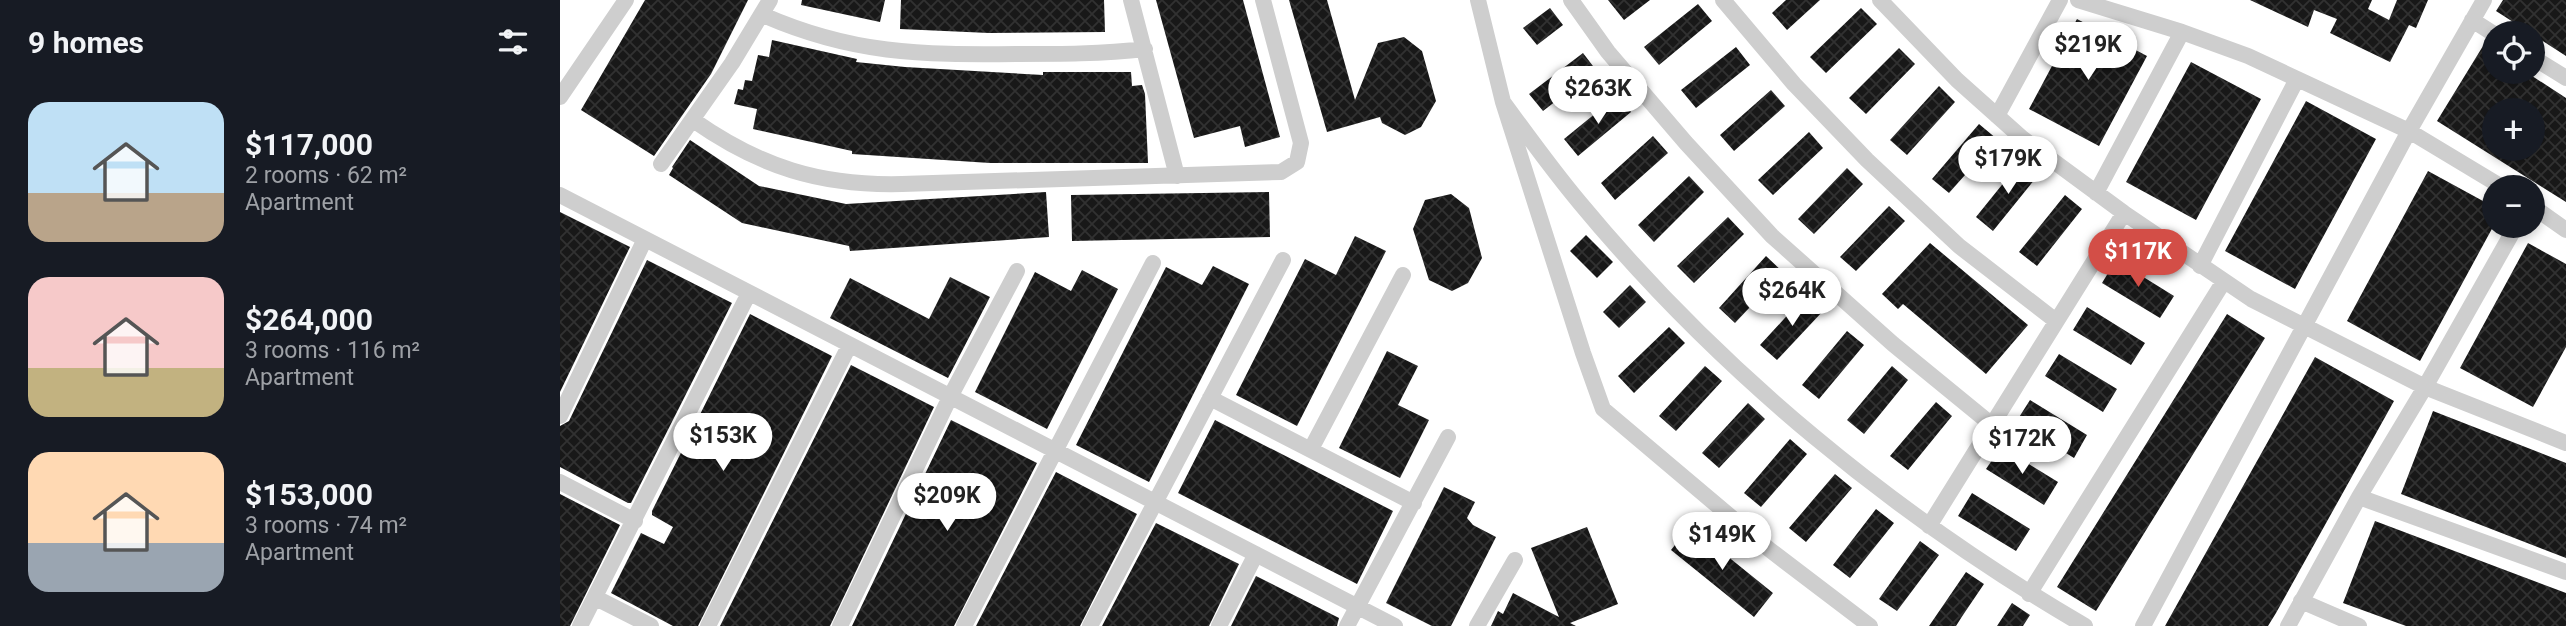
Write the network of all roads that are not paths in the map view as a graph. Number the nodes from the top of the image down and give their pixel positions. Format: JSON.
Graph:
{"nodes":[{"id":1,"x":626,"y":0,"type":"edge"},
{"id":2,"x":770,"y":0,"type":"edge"},
{"id":3,"x":1131,"y":0,"type":"edge"},
{"id":4,"x":1263,"y":0,"type":"edge"},
{"id":5,"x":1478,"y":0,"type":"edge"},
{"id":6,"x":1571,"y":0,"type":"edge"},
{"id":7,"x":1723,"y":0,"type":"edge"},
{"id":8,"x":1880,"y":0,"type":"edge"},
{"id":9,"x":2060,"y":0,"type":"edge"},
{"id":10,"x":2078,"y":0,"type":"edge"},
{"id":11,"x":2484,"y":0,"type":"edge"},
{"id":12,"x":763,"y":15,"type":"junction"},
{"id":13,"x":2472,"y":20,"type":"junction"},
{"id":14,"x":2482,"y":26,"type":"edge"},
{"id":15,"x":2182,"y":32,"type":"junction"},
{"id":16,"x":1145,"y":49,"type":"junction"},
{"id":17,"x":2545,"y":65,"type":"edge"},
{"id":18,"x":2566,"y":78,"type":"edge"},
{"id":19,"x":2297,"y":79,"type":"junction"},
{"id":20,"x":560,"y":97,"type":"edge"},
{"id":21,"x":1503,"y":102,"type":"junction"},
{"id":22,"x":1997,"y":116,"type":"junction"},
{"id":23,"x":693,"y":120,"type":"junction"},
{"id":24,"x":2409,"y":131,"type":"junction"},
{"id":25,"x":661,"y":164,"type":"dead end"},
{"id":26,"x":2482,"y":175,"type":"edge"},
{"id":27,"x":1177,"y":176,"type":"junction"},
{"id":28,"x":2096,"y":192,"type":"junction"},
{"id":29,"x":560,"y":195,"type":"edge"},
{"id":30,"x":2124,"y":213,"type":"junction"},
{"id":31,"x":2545,"y":215,"type":"edge"},
{"id":32,"x":2566,"y":230,"type":"edge"},
{"id":33,"x":2509,"y":238,"type":"edge"},
{"id":34,"x":645,"y":239,"type":"junction"},
{"id":35,"x":1283,"y":260,"type":"dead end"},
{"id":36,"x":1153,"y":263,"type":"dead end"},
{"id":37,"x":2200,"y":266,"type":"junction"},
{"id":38,"x":1017,"y":271,"type":"dead end"},
{"id":39,"x":1403,"y":275,"type":"dead end"},
{"id":40,"x":2224,"y":281,"type":"junction"},
{"id":41,"x":749,"y":293,"type":"junction"},
{"id":42,"x":2056,"y":321,"type":"junction"},
{"id":43,"x":2303,"y":327,"type":"junction"},
{"id":44,"x":849,"y":346,"type":"junction"},
{"id":45,"x":2425,"y":387,"type":"junction"},
{"id":46,"x":950,"y":397,"type":"junction"},
{"id":47,"x":1210,"y":398,"type":"junction"},
{"id":48,"x":560,"y":416,"type":"edge"},
{"id":49,"x":1992,"y":425,"type":"junction"},
{"id":50,"x":1448,"y":437,"type":"dead end"},
{"id":51,"x":2566,"y":443,"type":"edge"},
{"id":52,"x":1311,"y":449,"type":"junction"},
{"id":53,"x":1054,"y":450,"type":"junction"},
{"id":54,"x":560,"y":482,"type":"edge"},
{"id":55,"x":2358,"y":497,"type":"junction"},
{"id":56,"x":1154,"y":502,"type":"junction"},
{"id":57,"x":1414,"y":503,"type":"junction"},
{"id":58,"x":635,"y":521,"type":"junction"},
{"id":59,"x":1929,"y":526,"type":"junction"},
{"id":60,"x":1256,"y":554,"type":"junction"},
{"id":61,"x":1515,"y":559,"type":"dead end"},
{"id":62,"x":2566,"y":572,"type":"edge"},
{"id":63,"x":2029,"y":594,"type":"junction"},
{"id":64,"x":596,"y":598,"type":"junction"},
{"id":65,"x":2301,"y":601,"type":"junction"},
{"id":66,"x":1357,"y":607,"type":"junction"},
{"id":67,"x":580,"y":626,"type":"edge"},
{"id":68,"x":650,"y":626,"type":"edge"},
{"id":69,"x":708,"y":626,"type":"edge"},
{"id":70,"x":840,"y":626,"type":"edge"},
{"id":71,"x":964,"y":626,"type":"edge"},
{"id":72,"x":1090,"y":626,"type":"edge"},
{"id":73,"x":1219,"y":626,"type":"edge"},
{"id":74,"x":1347,"y":626,"type":"edge"},
{"id":75,"x":1395,"y":626,"type":"edge"},
{"id":76,"x":1477,"y":626,"type":"edge"},
{"id":77,"x":1870,"y":626,"type":"edge"},
{"id":78,"x":2085,"y":626,"type":"edge"},
{"id":79,"x":2143,"y":626,"type":"edge"},
{"id":80,"x":2288,"y":626,"type":"edge"},
{"id":81,"x":2359,"y":626,"type":"edge"}],
"edges":[{"from":1,"to":20,"type":"street"},
{"from":2,"to":12,"type":"street"},
{"from":3,"to":16,"type":"street"},
{"from":4,"to":27,"type":"street"},
{"from":5,"to":21,"type":"street"},
{"from":6,"to":49,"type":"street"},
{"from":7,"to":42,"type":"street"},
{"from":8,"to":22,"type":"street"},
{"from":9,"to":22,"type":"street"},
{"from":10,"to":15,"type":"street"},
{"from":11,"to":13,"type":"street"},
{"from":12,"to":16,"type":"street"},
{"from":12,"to":23,"type":"street"},
{"from":13,"to":14,"type":"street"},
{"from":13,"to":24,"type":"street"},
{"from":15,"to":19,"type":"street"},
{"from":15,"to":28,"type":"street"},
{"from":16,"to":27,"type":"street"},
{"from":17,"to":18,"type":"street"},
{"from":19,"to":24,"type":"street"},
{"from":19,"to":37,"type":"street"},
{"from":21,"to":59,"type":"street"},
{"from":21,"to":77,"type":"street"},
{"from":22,"to":28,"type":"street"},
{"from":23,"to":25,"type":"street"},
{"from":23,"to":27,"type":"street"},
{"from":24,"to":26,"type":"street"},
{"from":24,"to":43,"type":"street"},
{"from":28,"to":30,"type":"street"},
{"from":29,"to":34,"type":"street"},
{"from":30,"to":37,"type":"street"},
{"from":30,"to":42,"type":"street"},
{"from":31,"to":32,"type":"street"},
{"from":33,"to":45,"type":"street"},
{"from":34,"to":41,"type":"street"},
{"from":34,"to":48,"type":"street"},
{"from":35,"to":47,"type":"street"},
{"from":36,"to":53,"type":"street"},
{"from":37,"to":40,"type":"street"},
{"from":38,"to":46,"type":"street"},
{"from":39,"to":52,"type":"street"},
{"from":40,"to":43,"type":"street"},
{"from":40,"to":63,"type":"street"},
{"from":41,"to":44,"type":"street"},
{"from":41,"to":58,"type":"street"},
{"from":42,"to":49,"type":"street"},
{"from":43,"to":45,"type":"street"},
{"from":43,"to":79,"type":"street"},
{"from":44,"to":46,"type":"street"},
{"from":44,"to":69,"type":"street"},
{"from":45,"to":51,"type":"street"},
{"from":45,"to":55,"type":"street"},
{"from":46,"to":53,"type":"street"},
{"from":46,"to":70,"type":"street"},
{"from":47,"to":52,"type":"street"},
{"from":47,"to":56,"type":"street"},
{"from":49,"to":59,"type":"street"},
{"from":50,"to":57,"type":"street"},
{"from":52,"to":57,"type":"street"},
{"from":53,"to":56,"type":"street"},
{"from":53,"to":71,"type":"street"},
{"from":54,"to":58,"type":"street"},
{"from":55,"to":62,"type":"street"},
{"from":55,"to":65,"type":"street"},
{"from":56,"to":60,"type":"street"},
{"from":56,"to":72,"type":"street"},
{"from":57,"to":66,"type":"street"},
{"from":58,"to":64,"type":"street"},
{"from":59,"to":63,"type":"street"},
{"from":60,"to":66,"type":"street"},
{"from":60,"to":73,"type":"street"},
{"from":61,"to":76,"type":"street"},
{"from":63,"to":78,"type":"street"},
{"from":64,"to":67,"type":"street"},
{"from":64,"to":68,"type":"street"},
{"from":65,"to":80,"type":"street"},
{"from":65,"to":81,"type":"street"},
{"from":66,"to":74,"type":"street"},
{"from":66,"to":75,"type":"street"}]}
